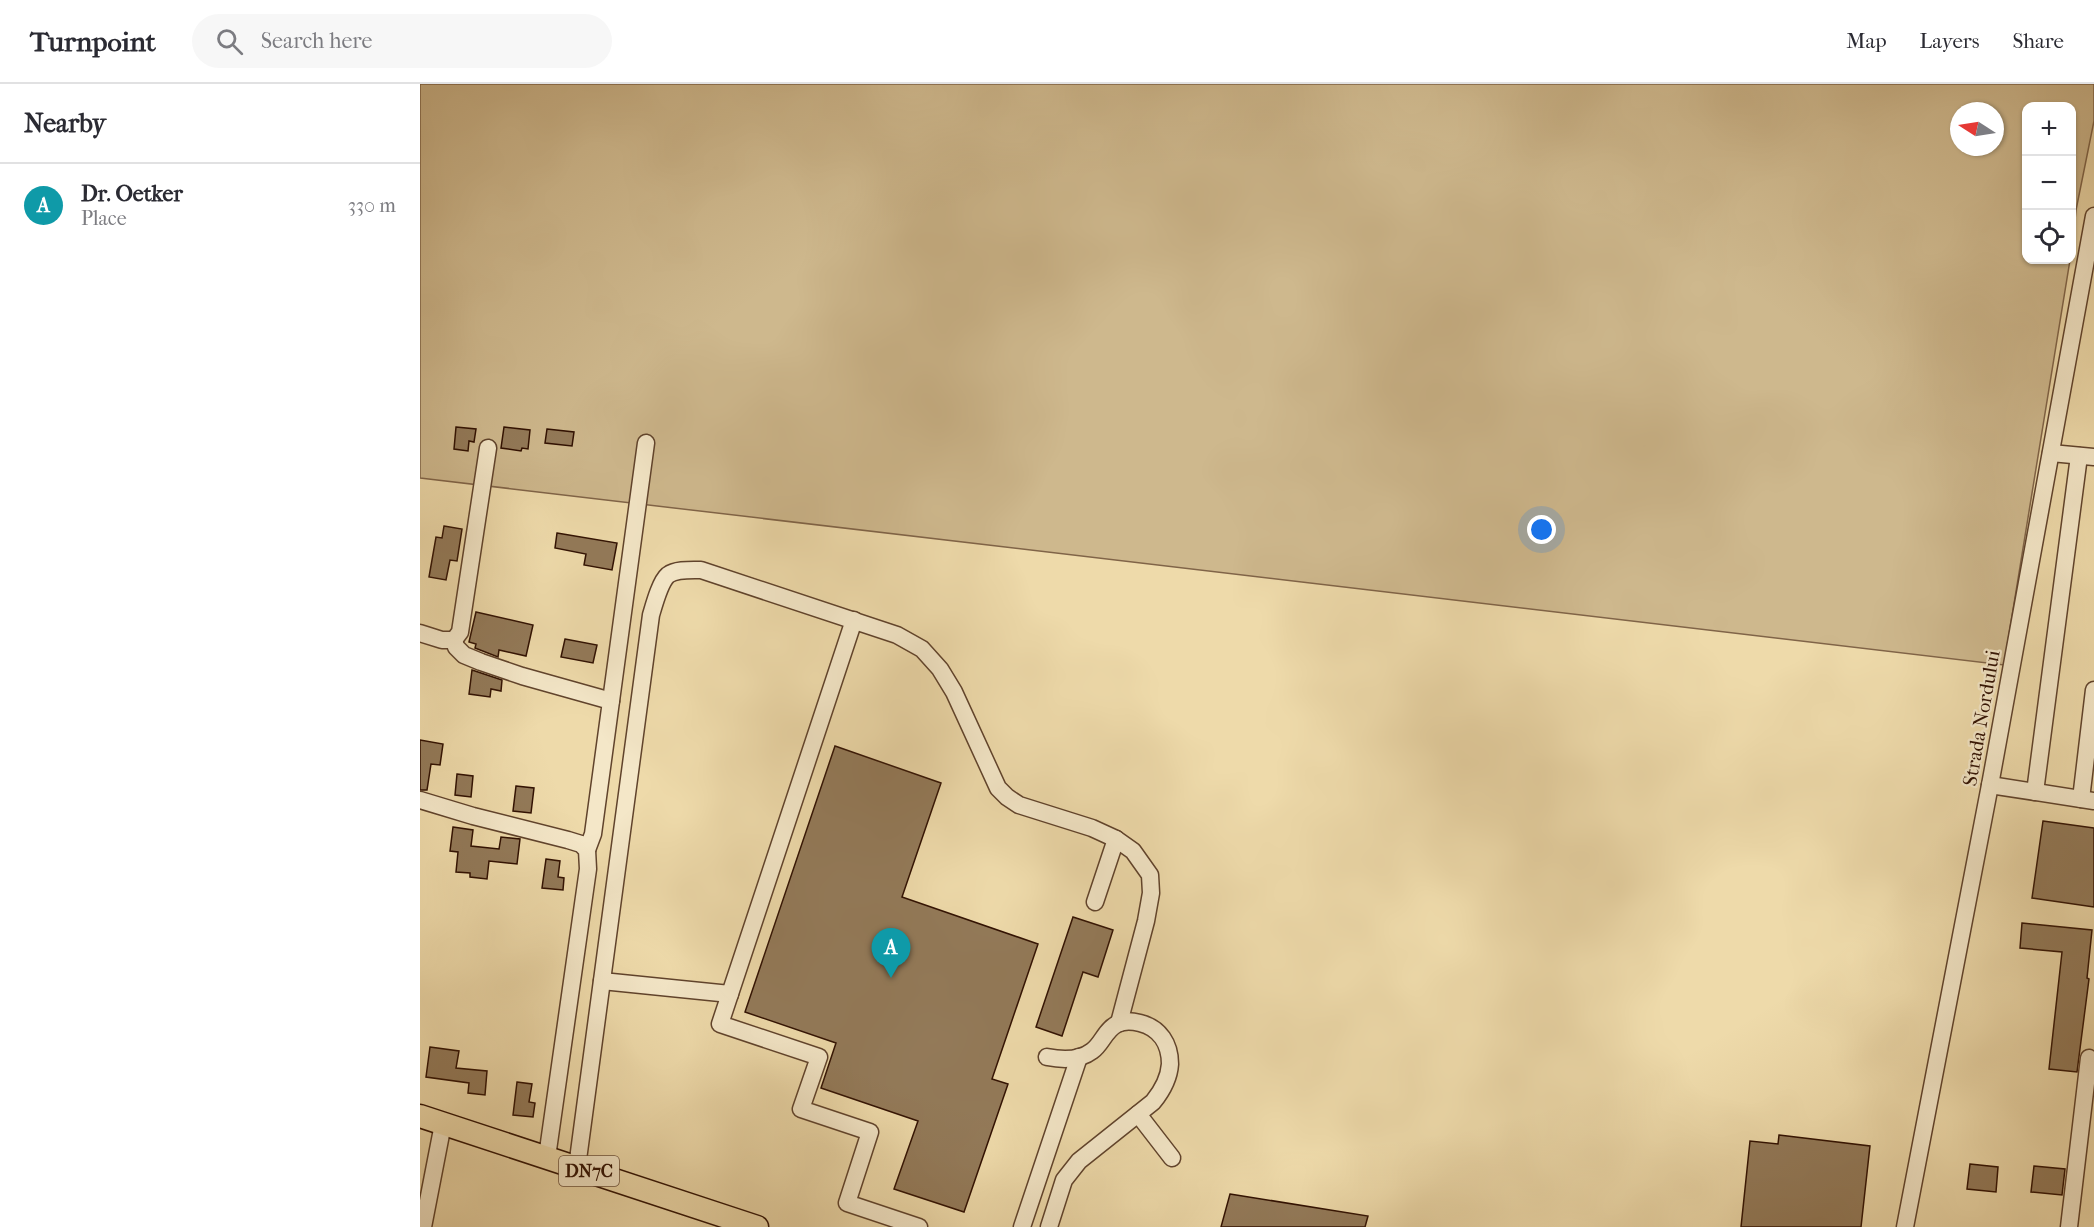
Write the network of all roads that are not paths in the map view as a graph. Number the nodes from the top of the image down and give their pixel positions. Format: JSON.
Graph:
{"nodes":[{"id":1,"x":2094,"y":216,"type":"edge"},
{"id":2,"x":646,"y":443,"type":"dead end"},
{"id":3,"x":488,"y":448,"type":"dead end"},
{"id":4,"x":2051,"y":453,"type":"junction"},
{"id":5,"x":2087,"y":457,"type":"edge"},
{"id":6,"x":854,"y":620,"type":"junction"},
{"id":7,"x":420,"y":633,"type":"edge"},
{"id":8,"x":454,"y":640,"type":"junction"},
{"id":9,"x":2094,"y":690,"type":"edge"},
{"id":10,"x":611,"y":701,"type":"junction"},
{"id":11,"x":1990,"y":785,"type":"junction"},
{"id":12,"x":2035,"y":792,"type":"junction"},
{"id":13,"x":420,"y":800,"type":"edge"},
{"id":14,"x":2087,"y":800,"type":"edge"},
{"id":15,"x":1116,"y":839,"type":"junction"},
{"id":16,"x":587,"y":850,"type":"junction"},
{"id":17,"x":1095,"y":902,"type":"dead end"},
{"id":18,"x":602,"y":981,"type":"junction"},
{"id":19,"x":730,"y":994,"type":"junction"},
{"id":20,"x":1119,"y":1023,"type":"junction"},
{"id":21,"x":1047,"y":1057,"type":"dead end"},
{"id":22,"x":1079,"y":1057,"type":"junction"},
{"id":23,"x":2089,"y":1058,"type":"dead end"},
{"id":24,"x":1138,"y":1114,"type":"junction"},
{"id":25,"x":420,"y":1116,"type":"edge"},
{"id":26,"x":443,"y":1124,"type":"junction"},
{"id":27,"x":547,"y":1157,"type":"junction"},
{"id":28,"x":1172,"y":1158,"type":"dead end"},
{"id":29,"x":577,"y":1167,"type":"junction"},
{"id":30,"x":423,"y":1227,"type":"edge"},
{"id":31,"x":757,"y":1227,"type":"edge"},
{"id":32,"x":919,"y":1227,"type":"edge"},
{"id":33,"x":1022,"y":1227,"type":"edge"},
{"id":34,"x":1049,"y":1227,"type":"edge"},
{"id":35,"x":1905,"y":1227,"type":"edge"},
{"id":36,"x":2069,"y":1227,"type":"edge"}],
"edges":[{"from":1,"to":4,"type":"street","name":"Strada Nordului"},
{"from":2,"to":10,"type":"street"},
{"from":3,"to":8,"type":"street"},
{"from":4,"to":5,"type":"street"},
{"from":4,"to":11,"type":"street","name":"Strada Nordului"},
{"from":5,"to":12,"type":"street"},
{"from":6,"to":15,"type":"street"},
{"from":6,"to":18,"type":"street"},
{"from":6,"to":19,"type":"street"},
{"from":7,"to":8,"type":"street"},
{"from":8,"to":10,"type":"street"},
{"from":9,"to":14,"type":"street"},
{"from":10,"to":16,"type":"street"},
{"from":11,"to":12,"type":"street"},
{"from":11,"to":35,"type":"street","name":"Strada Nordului"},
{"from":12,"to":14,"type":"street"},
{"from":13,"to":16,"type":"street"},
{"from":15,"to":17,"type":"street"},
{"from":15,"to":20,"type":"street"},
{"from":16,"to":27,"type":"street"},
{"from":18,"to":19,"type":"street"},
{"from":18,"to":29,"type":"street"},
{"from":19,"to":32,"type":"street"},
{"from":20,"to":22,"type":"street"},
{"from":20,"to":24,"type":"street"},
{"from":21,"to":22,"type":"street"},
{"from":22,"to":33,"type":"street"},
{"from":23,"to":36,"type":"street"},
{"from":24,"to":28,"type":"street"},
{"from":24,"to":34,"type":"street"},
{"from":25,"to":26,"type":"main road","number":"DN7C"},
{"from":26,"to":27,"type":"main road","number":"DN7C"},
{"from":26,"to":30,"type":"street"},
{"from":27,"to":29,"type":"main road","number":"DN7C"},
{"from":29,"to":31,"type":"main road","number":"DN7C"}]}
